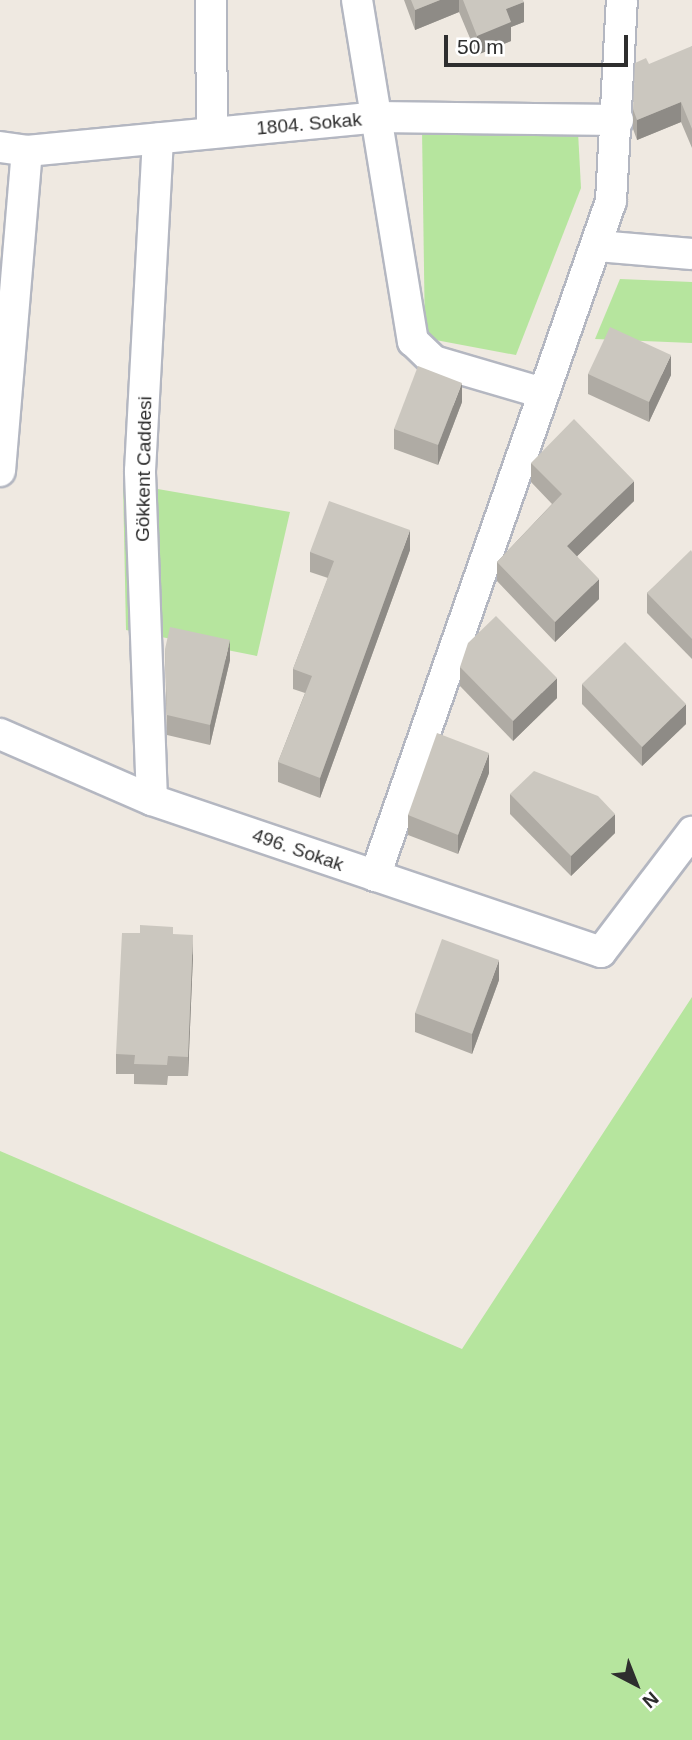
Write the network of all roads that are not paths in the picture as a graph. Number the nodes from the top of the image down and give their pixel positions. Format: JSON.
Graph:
{"nodes":[{"id":1,"x":211,"y":0,"type":"edge"},
{"id":2,"x":357,"y":0,"type":"edge"},
{"id":3,"x":622,"y":0,"type":"edge"},
{"id":4,"x":377,"y":117,"type":"junction"},
{"id":5,"x":618,"y":120,"type":"junction"},
{"id":6,"x":212,"y":133,"type":"junction"},
{"id":7,"x":158,"y":138,"type":"junction"},
{"id":8,"x":13,"y":149,"type":"edge"},
{"id":9,"x":598,"y":246,"type":"junction"},
{"id":10,"x":692,"y":254,"type":"edge"},
{"id":11,"x":543,"y":393,"type":"junction"},
{"id":12,"x":0,"y":471,"type":"edge"},
{"id":13,"x":0,"y":734,"type":"edge"},
{"id":14,"x":152,"y":800,"type":"junction"},
{"id":15,"x":692,"y":832,"type":"edge"},
{"id":16,"x":375,"y":876,"type":"junction"}],
"edges":[{"from":1,"to":6,"type":"street"},
{"from":2,"to":4,"type":"street"},
{"from":3,"to":5,"type":"street"},
{"from":4,"to":5,"type":"street","name":"1804. Sokak"},
{"from":4,"to":6,"type":"street","name":"1804. Sokak"},
{"from":4,"to":11,"type":"street"},
{"from":5,"to":9,"type":"street"},
{"from":6,"to":7,"type":"street","name":"1804. Sokak"},
{"from":7,"to":8,"type":"street","name":"1804. Sokak"},
{"from":7,"to":14,"type":"street","name":"Gökkent Caddesi"},
{"from":8,"to":12,"type":"street"},
{"from":9,"to":10,"type":"street"},
{"from":9,"to":11,"type":"street"},
{"from":11,"to":16,"type":"street"},
{"from":13,"to":14,"type":"street","name":"496. Sokak"},
{"from":14,"to":16,"type":"street","name":"496. Sokak"},
{"from":15,"to":16,"type":"street","name":"496. Sokak"}]}
